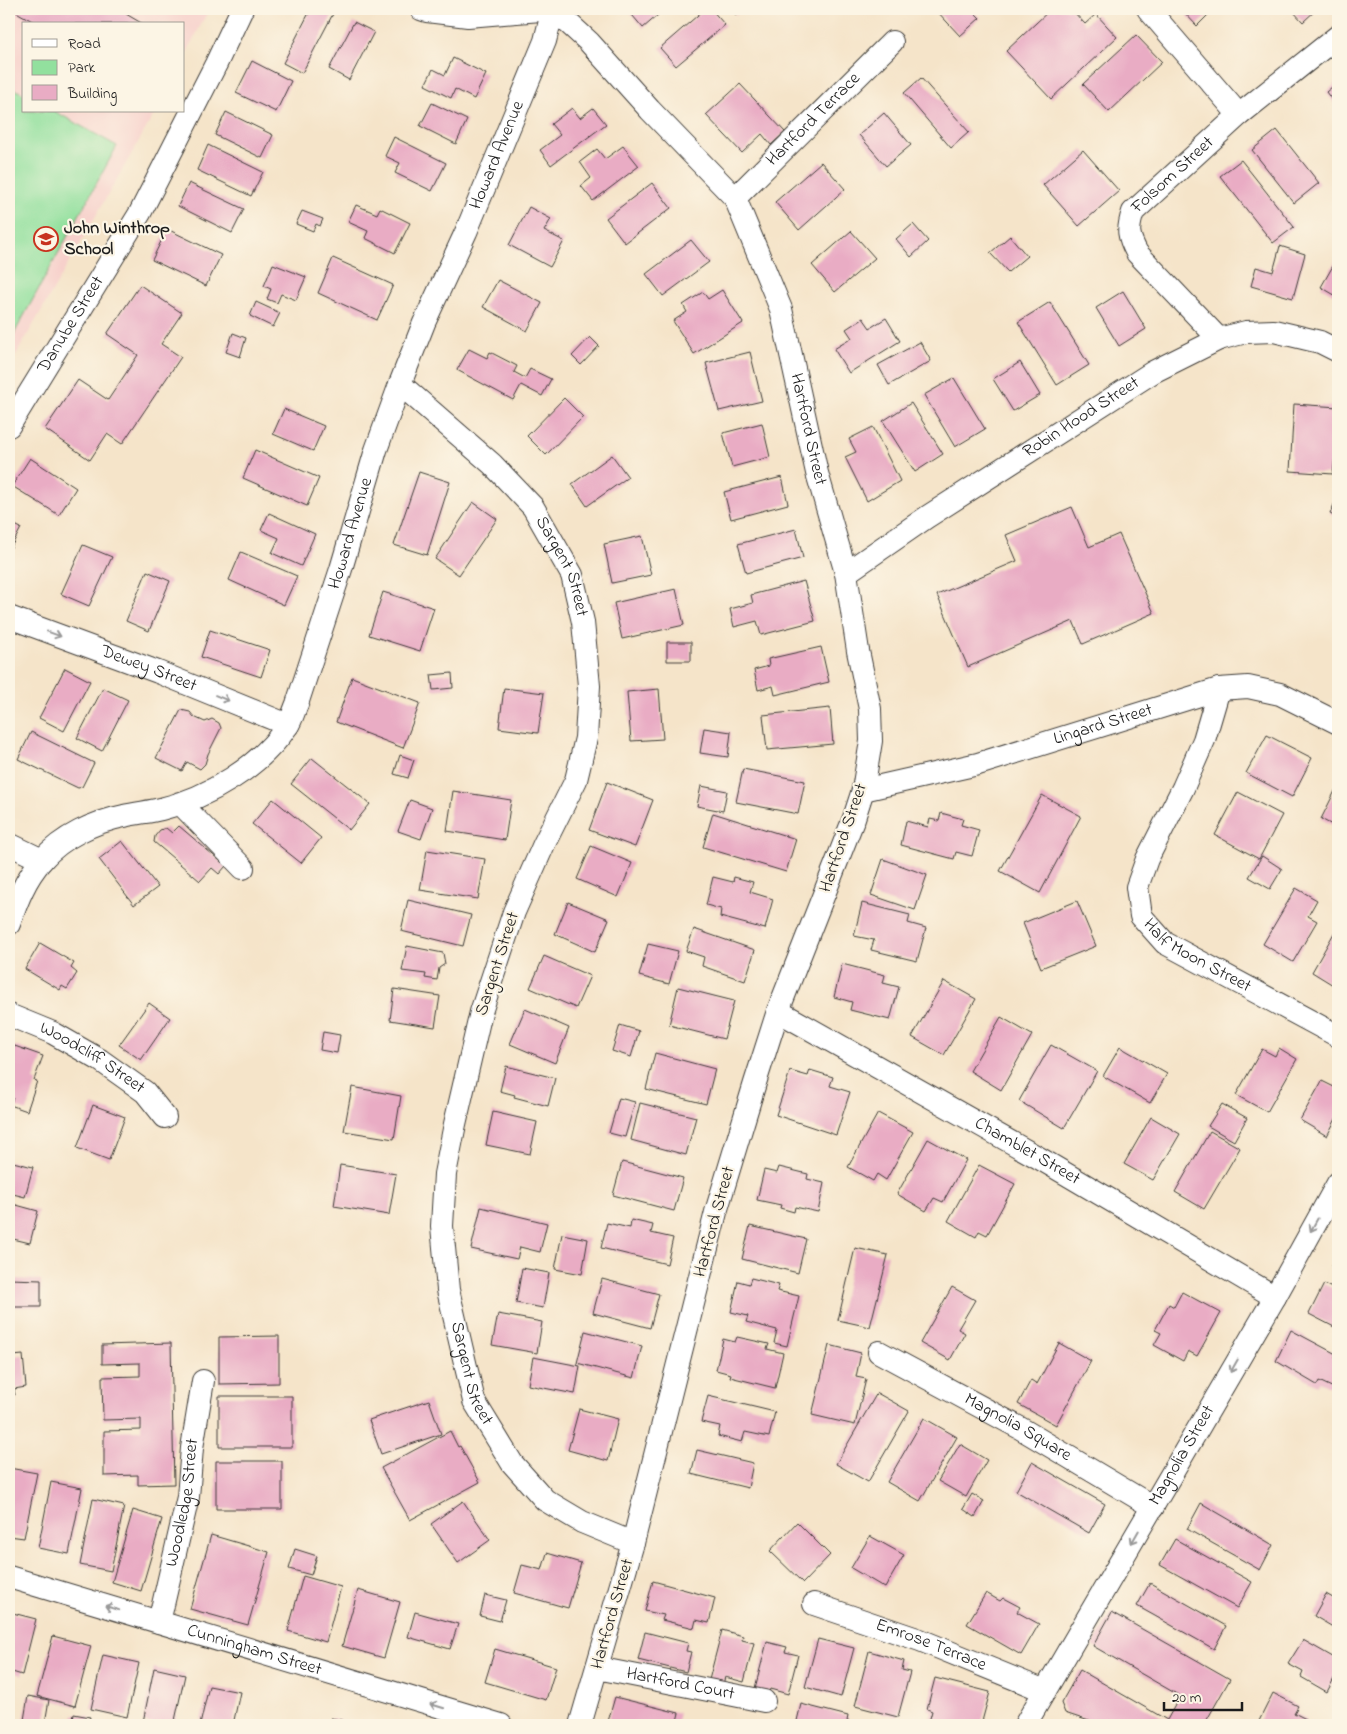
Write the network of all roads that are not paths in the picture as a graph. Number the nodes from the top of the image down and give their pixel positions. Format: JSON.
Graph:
{"nodes":[{"id":1,"x":242,"y":9,"type":"edge"},
{"id":2,"x":421,"y":9,"type":"edge"},
{"id":3,"x":553,"y":9,"type":"edge"},
{"id":4,"x":1148,"y":9,"type":"edge"},
{"id":5,"x":1338,"y":36,"type":"edge"},
{"id":6,"x":892,"y":42,"type":"dead end"},
{"id":7,"x":1239,"y":115,"type":"junction"},
{"id":8,"x":735,"y":198,"type":"junction"},
{"id":9,"x":1219,"y":340,"type":"junction"},
{"id":10,"x":1338,"y":351,"type":"edge"},
{"id":11,"x":400,"y":384,"type":"junction"},
{"id":12,"x":9,"y":426,"type":"edge"},
{"id":13,"x":846,"y":573,"type":"junction"},
{"id":14,"x":9,"y":617,"type":"edge"},
{"id":15,"x":1219,"y":689,"type":"junction"},
{"id":16,"x":1338,"y":723,"type":"edge"},
{"id":17,"x":288,"y":725,"type":"junction"},
{"id":18,"x":863,"y":790,"type":"junction"},
{"id":19,"x":180,"y":803,"type":"junction"},
{"id":20,"x":9,"y":844,"type":"edge"},
{"id":21,"x":42,"y":860,"type":"junction"},
{"id":22,"x":243,"y":868,"type":"dead end"},
{"id":23,"x":9,"y":924,"type":"edge"},
{"id":24,"x":778,"y":1011,"type":"junction"},
{"id":25,"x":9,"y":1015,"type":"edge"},
{"id":26,"x":1338,"y":1036,"type":"edge"},
{"id":27,"x":165,"y":1116,"type":"dead end"},
{"id":28,"x":1338,"y":1182,"type":"edge"},
{"id":29,"x":1275,"y":1296,"type":"junction"},
{"id":30,"x":879,"y":1352,"type":"dead end"},
{"id":31,"x":203,"y":1381,"type":"dead end"},
{"id":32,"x":1153,"y":1507,"type":"junction"},
{"id":33,"x":633,"y":1543,"type":"junction"},
{"id":34,"x":9,"y":1577,"type":"edge"},
{"id":35,"x":814,"y":1604,"type":"dead end"},
{"id":36,"x":159,"y":1622,"type":"junction"},
{"id":37,"x":597,"y":1668,"type":"junction"},
{"id":38,"x":1045,"y":1691,"type":"junction"},
{"id":39,"x":764,"y":1701,"type":"dead end"},
{"id":40,"x":501,"y":1725,"type":"edge"},
{"id":41,"x":580,"y":1725,"type":"edge"},
{"id":42,"x":1025,"y":1725,"type":"edge"}],
"edges":[{"from":1,"to":12,"type":"street","name":"Danube Street"},
{"from":2,"to":3,"type":"street"},
{"from":3,"to":8,"type":"street","name":"Hartford Street"},
{"from":3,"to":11,"type":"street","name":"Howard Avenue"},
{"from":4,"to":7,"type":"street"},
{"from":5,"to":7,"type":"street","name":"Folsom Street"},
{"from":6,"to":8,"type":"street","name":"Hartford Terrace"},
{"from":7,"to":9,"type":"street","name":"Folsom Street"},
{"from":8,"to":13,"type":"street","name":"Hartford Street"},
{"from":9,"to":10,"type":"street","name":"Robin Hood Street"},
{"from":9,"to":13,"type":"street","name":"Robin Hood Street"},
{"from":11,"to":17,"type":"street","name":"Howard Avenue"},
{"from":11,"to":33,"type":"street","name":"Sargent Street"},
{"from":13,"to":18,"type":"street","name":"Hartford Street"},
{"from":14,"to":17,"type":"street","name":"Dewey Street","one_way":true},
{"from":15,"to":16,"type":"street","name":"Lingard Street"},
{"from":15,"to":18,"type":"street","name":"Lingard Street"},
{"from":15,"to":26,"type":"street","name":"Half Moon Street"},
{"from":17,"to":19,"type":"street","name":"Howard Avenue"},
{"from":18,"to":24,"type":"street","name":"Hartford Street"},
{"from":19,"to":21,"type":"street","name":"Howard Avenue"},
{"from":19,"to":22,"type":"street"},
{"from":20,"to":21,"type":"street"},
{"from":21,"to":23,"type":"street","name":"Howard Avenue"},
{"from":24,"to":29,"type":"street","name":"Chamblet Street"},
{"from":24,"to":33,"type":"street","name":"Hartford Street"},
{"from":25,"to":27,"type":"street","name":"Woodcliff Street"},
{"from":28,"to":29,"type":"street","name":"Magnolia Street","one_way":true},
{"from":29,"to":32,"type":"street","name":"Magnolia Street","one_way":true},
{"from":30,"to":32,"type":"street","name":"Magnolia Square"},
{"from":31,"to":36,"type":"street","name":"Woodledge Street"},
{"from":32,"to":38,"type":"street","name":"Magnolia Street","one_way":true},
{"from":33,"to":37,"type":"street","name":"Hartford Street"},
{"from":36,"to":34,"type":"street","name":"Cunningham Street","one_way":true},
{"from":35,"to":38,"type":"street","name":"Emrose Terrace"},
{"from":40,"to":36,"type":"street","name":"Cunningham Street","one_way":true},
{"from":37,"to":39,"type":"street","name":"Hartford Court"},
{"from":37,"to":41,"type":"street","name":"Hartford Street"},
{"from":38,"to":42,"type":"street","name":"Magnolia Street"}]}
